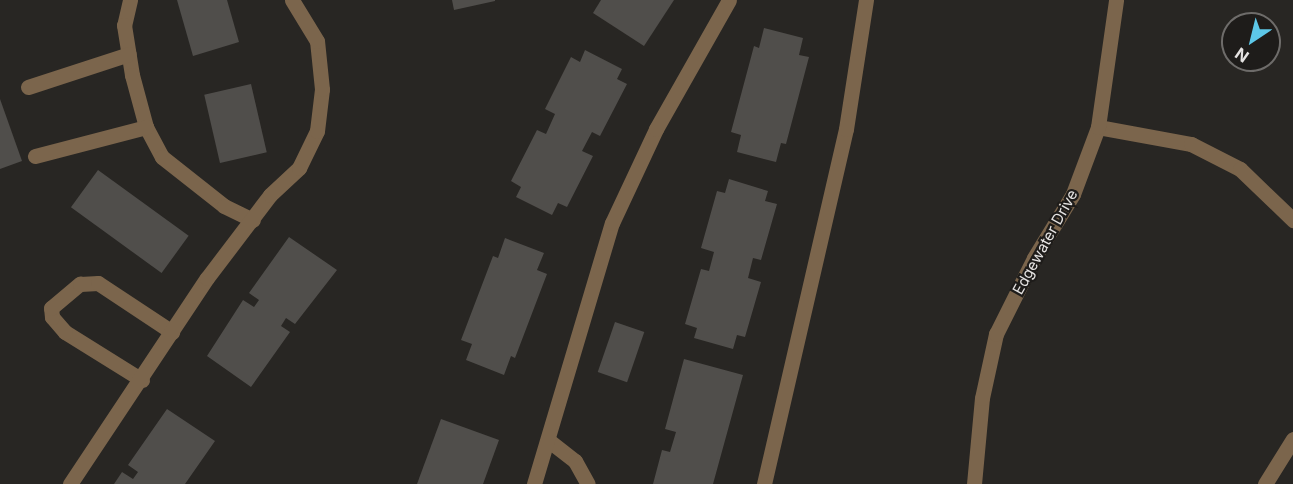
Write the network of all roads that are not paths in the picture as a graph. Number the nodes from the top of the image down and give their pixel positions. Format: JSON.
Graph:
{"nodes":[{"id":1,"x":130,"y":0,"type":"edge"},
{"id":2,"x":292,"y":0,"type":"edge"},
{"id":3,"x":729,"y":0,"type":"edge"},
{"id":4,"x":866,"y":0,"type":"edge"},
{"id":5,"x":1116,"y":0,"type":"edge"},
{"id":6,"x":129,"y":54,"type":"junction"},
{"id":7,"x":28,"y":87,"type":"dead end"},
{"id":8,"x":1098,"y":127,"type":"junction"},
{"id":9,"x":146,"y":128,"type":"junction"},
{"id":10,"x":35,"y":156,"type":"dead end"},
{"id":11,"x":253,"y":220,"type":"junction"},
{"id":12,"x":1293,"y":220,"type":"edge"},
{"id":13,"x":172,"y":332,"type":"junction"},
{"id":14,"x":142,"y":380,"type":"junction"},
{"id":15,"x":1293,"y":439,"type":"edge"},
{"id":16,"x":548,"y":440,"type":"junction"},
{"id":17,"x":70,"y":484,"type":"edge"},
{"id":18,"x":534,"y":484,"type":"edge"},
{"id":19,"x":588,"y":484,"type":"edge"},
{"id":20,"x":764,"y":484,"type":"edge"},
{"id":21,"x":974,"y":484,"type":"edge"},
{"id":22,"x":1265,"y":484,"type":"edge"}],
"edges":[{"from":1,"to":6,"type":"street"},
{"from":2,"to":11,"type":"street"},
{"from":3,"to":16,"type":"street"},
{"from":4,"to":20,"type":"street"},
{"from":5,"to":8,"type":"street","name":"Edgewater Drive"},
{"from":6,"to":7,"type":"street"},
{"from":6,"to":9,"type":"street"},
{"from":8,"to":12,"type":"street"},
{"from":8,"to":21,"type":"street","name":"Edgewater Drive"},
{"from":9,"to":10,"type":"street"},
{"from":9,"to":11,"type":"street"},
{"from":11,"to":13,"type":"street"},
{"from":13,"to":14,"type":"street"},
{"from":13,"to":14,"type":"street"},
{"from":14,"to":17,"type":"street"},
{"from":15,"to":22,"type":"street"},
{"from":16,"to":18,"type":"street"},
{"from":16,"to":19,"type":"street"}]}
